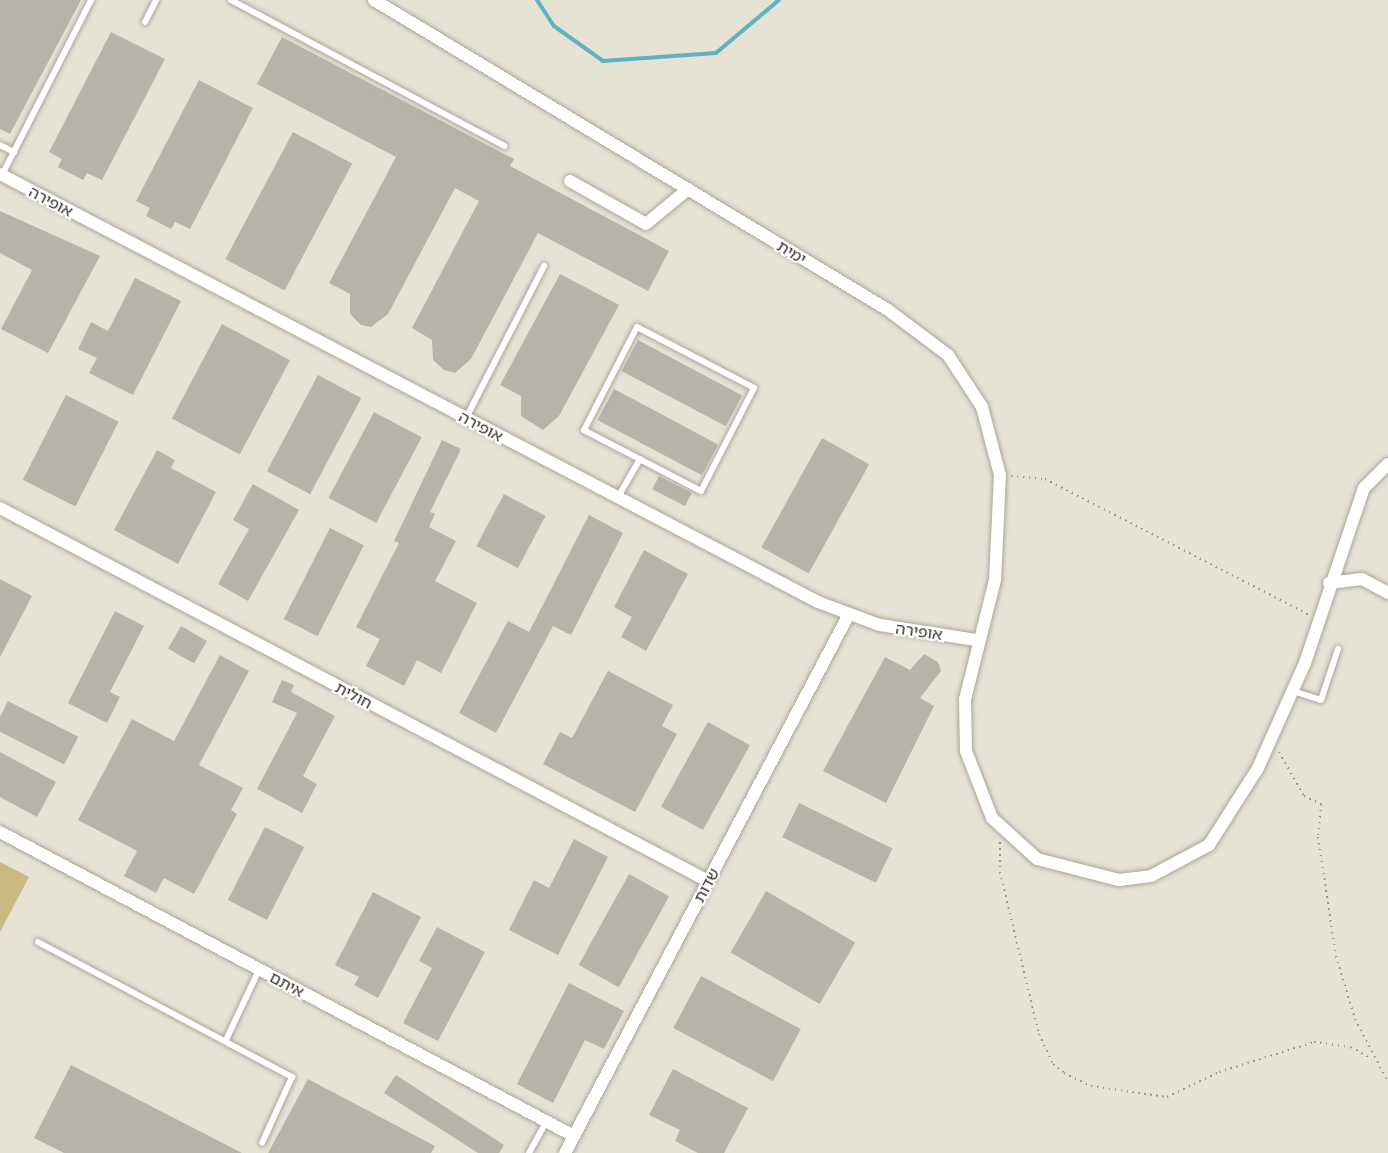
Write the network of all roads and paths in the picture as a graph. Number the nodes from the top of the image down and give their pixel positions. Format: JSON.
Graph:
{"nodes":[{"id":1,"x":91,"y":0,"type":"edge"},
{"id":2,"x":156,"y":0,"type":"edge"},
{"id":3,"x":231,"y":0,"type":"edge"},
{"id":4,"x":374,"y":0,"type":"edge"},
{"id":5,"x":145,"y":22,"type":"dead end"},
{"id":6,"x":0,"y":145,"type":"edge"},
{"id":7,"x":505,"y":146,"type":"dead end"},
{"id":8,"x":14,"y":152,"type":"junction"},
{"id":9,"x":1,"y":175,"type":"edge"},
{"id":10,"x":570,"y":181,"type":"dead end"},
{"id":11,"x":688,"y":189,"type":"junction"},
{"id":12,"x":544,"y":266,"type":"dead end"},
{"id":13,"x":466,"y":418,"type":"junction"},
{"id":14,"x":640,"y":459,"type":"junction"},
{"id":15,"x":1388,"y":464,"type":"edge"},
{"id":16,"x":1000,"y":475,"type":"junction"},
{"id":17,"x":618,"y":498,"type":"junction"},
{"id":18,"x":0,"y":508,"type":"edge"},
{"id":19,"x":1329,"y":583,"type":"junction"},
{"id":20,"x":1388,"y":592,"type":"edge"},
{"id":21,"x":848,"y":616,"type":"junction"},
{"id":22,"x":1318,"y":619,"type":"junction"},
{"id":23,"x":976,"y":640,"type":"junction"},
{"id":24,"x":1338,"y":649,"type":"dead end"},
{"id":25,"x":1293,"y":691,"type":"junction"},
{"id":26,"x":1268,"y":746,"type":"junction"},
{"id":27,"x":0,"y":832,"type":"edge"},
{"id":28,"x":1000,"y":838,"type":"dead end"},
{"id":29,"x":708,"y":881,"type":"junction"},
{"id":30,"x":38,"y":942,"type":"dead end"},
{"id":31,"x":260,"y":970,"type":"junction"},
{"id":32,"x":226,"y":1040,"type":"junction"},
{"id":33,"x":1372,"y":1059,"type":"junction"},
{"id":34,"x":1388,"y":1082,"type":"edge"},
{"id":35,"x":546,"y":1122,"type":"junction"},
{"id":36,"x":574,"y":1136,"type":"junction"},
{"id":37,"x":262,"y":1143,"type":"dead end"},
{"id":38,"x":529,"y":1153,"type":"edge"},
{"id":39,"x":565,"y":1153,"type":"edge"}],
"edges":[{"from":1,"to":8,"type":"lane"},
{"from":2,"to":5,"type":"lane"},
{"from":3,"to":7,"type":"lane"},
{"from":4,"to":11,"type":"street","name":"ימית"},
{"from":6,"to":8,"type":"lane"},
{"from":8,"to":9,"type":"lane"},
{"from":9,"to":13,"type":"street","name":"אופירה"},
{"from":10,"to":11,"type":"street"},
{"from":11,"to":16,"type":"street","name":"ימית"},
{"from":12,"to":13,"type":"lane"},
{"from":13,"to":17,"type":"street","name":"אופירה"},
{"from":14,"to":14,"type":"lane"},
{"from":14,"to":17,"type":"lane"},
{"from":15,"to":19,"type":"street","name":"ימית"},
{"from":16,"to":22,"type":"path"},
{"from":16,"to":23,"type":"street","name":"ימית"},
{"from":17,"to":21,"type":"street","name":"אופירה"},
{"from":18,"to":29,"type":"street","name":"חולית"},
{"from":19,"to":20,"type":"street"},
{"from":19,"to":22,"type":"street","name":"ימית"},
{"from":21,"to":23,"type":"street","name":"אופירה"},
{"from":21,"to":29,"type":"street","name":"שדות"},
{"from":22,"to":25,"type":"street","name":"ימית"},
{"from":23,"to":26,"type":"street","name":"ימית"},
{"from":24,"to":25,"type":"lane"},
{"from":25,"to":26,"type":"street","name":"ימית"},
{"from":26,"to":33,"type":"path"},
{"from":27,"to":31,"type":"street","name":"איתם"},
{"from":28,"to":33,"type":"path"},
{"from":29,"to":36,"type":"street","name":"שדות"},
{"from":30,"to":32,"type":"lane"},
{"from":31,"to":32,"type":"lane"},
{"from":31,"to":35,"type":"street","name":"איתם"},
{"from":32,"to":37,"type":"lane"},
{"from":33,"to":34,"type":"path"},
{"from":35,"to":36,"type":"street","name":"איתם"},
{"from":35,"to":38,"type":"lane"},
{"from":36,"to":39,"type":"street","name":"שדות"}]}
